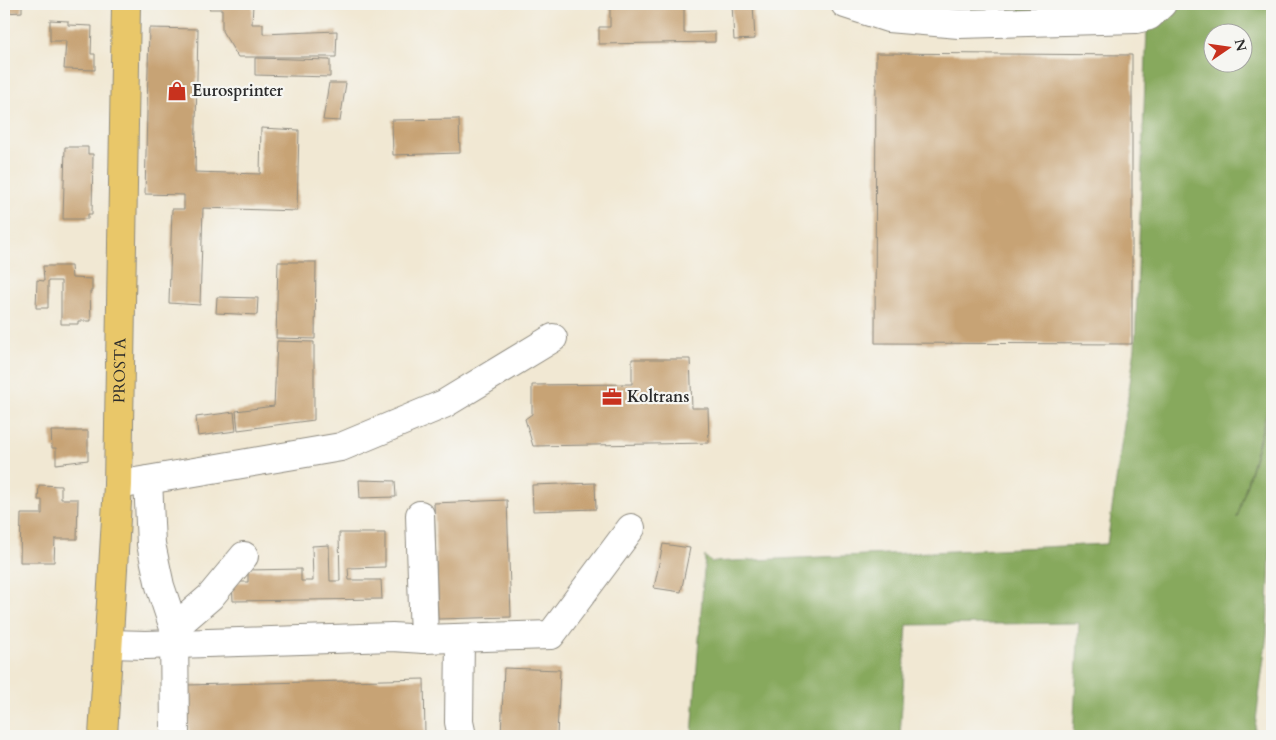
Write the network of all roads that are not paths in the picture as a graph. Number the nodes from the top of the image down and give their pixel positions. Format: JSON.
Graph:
{"nodes":[{"id":1,"x":126,"y":4,"type":"edge"},
{"id":2,"x":845,"y":4,"type":"edge"},
{"id":3,"x":1162,"y":4,"type":"edge"},
{"id":4,"x":554,"y":338,"type":"dead end"},
{"id":5,"x":148,"y":480,"type":"junction"},
{"id":6,"x":118,"y":484,"type":"junction"},
{"id":7,"x":420,"y":516,"type":"dead end"},
{"id":8,"x":631,"y":528,"type":"dead end"},
{"id":9,"x":244,"y":556,"type":"dead end"},
{"id":10,"x":174,"y":636,"type":"junction"},
{"id":11,"x":424,"y":638,"type":"junction"},
{"id":12,"x":460,"y":638,"type":"junction"},
{"id":13,"x":110,"y":644,"type":"junction"},
{"id":14,"x":104,"y":736,"type":"edge"},
{"id":15,"x":175,"y":736,"type":"edge"},
{"id":16,"x":462,"y":736,"type":"edge"}],
"edges":[{"from":1,"to":6,"type":"main road","name":"PROSTA"},
{"from":2,"to":3,"type":"lane"},
{"from":4,"to":5,"type":"lane"},
{"from":5,"to":6,"type":"lane"},
{"from":5,"to":10,"type":"lane"},
{"from":6,"to":13,"type":"main road","name":"PROSTA"},
{"from":7,"to":11,"type":"lane"},
{"from":8,"to":12,"type":"lane"},
{"from":9,"to":10,"type":"lane"},
{"from":10,"to":11,"type":"lane"},
{"from":10,"to":13,"type":"lane"},
{"from":10,"to":15,"type":"lane"},
{"from":11,"to":12,"type":"lane"},
{"from":12,"to":16,"type":"lane"},
{"from":13,"to":14,"type":"main road","name":"PROSTA"}]}
